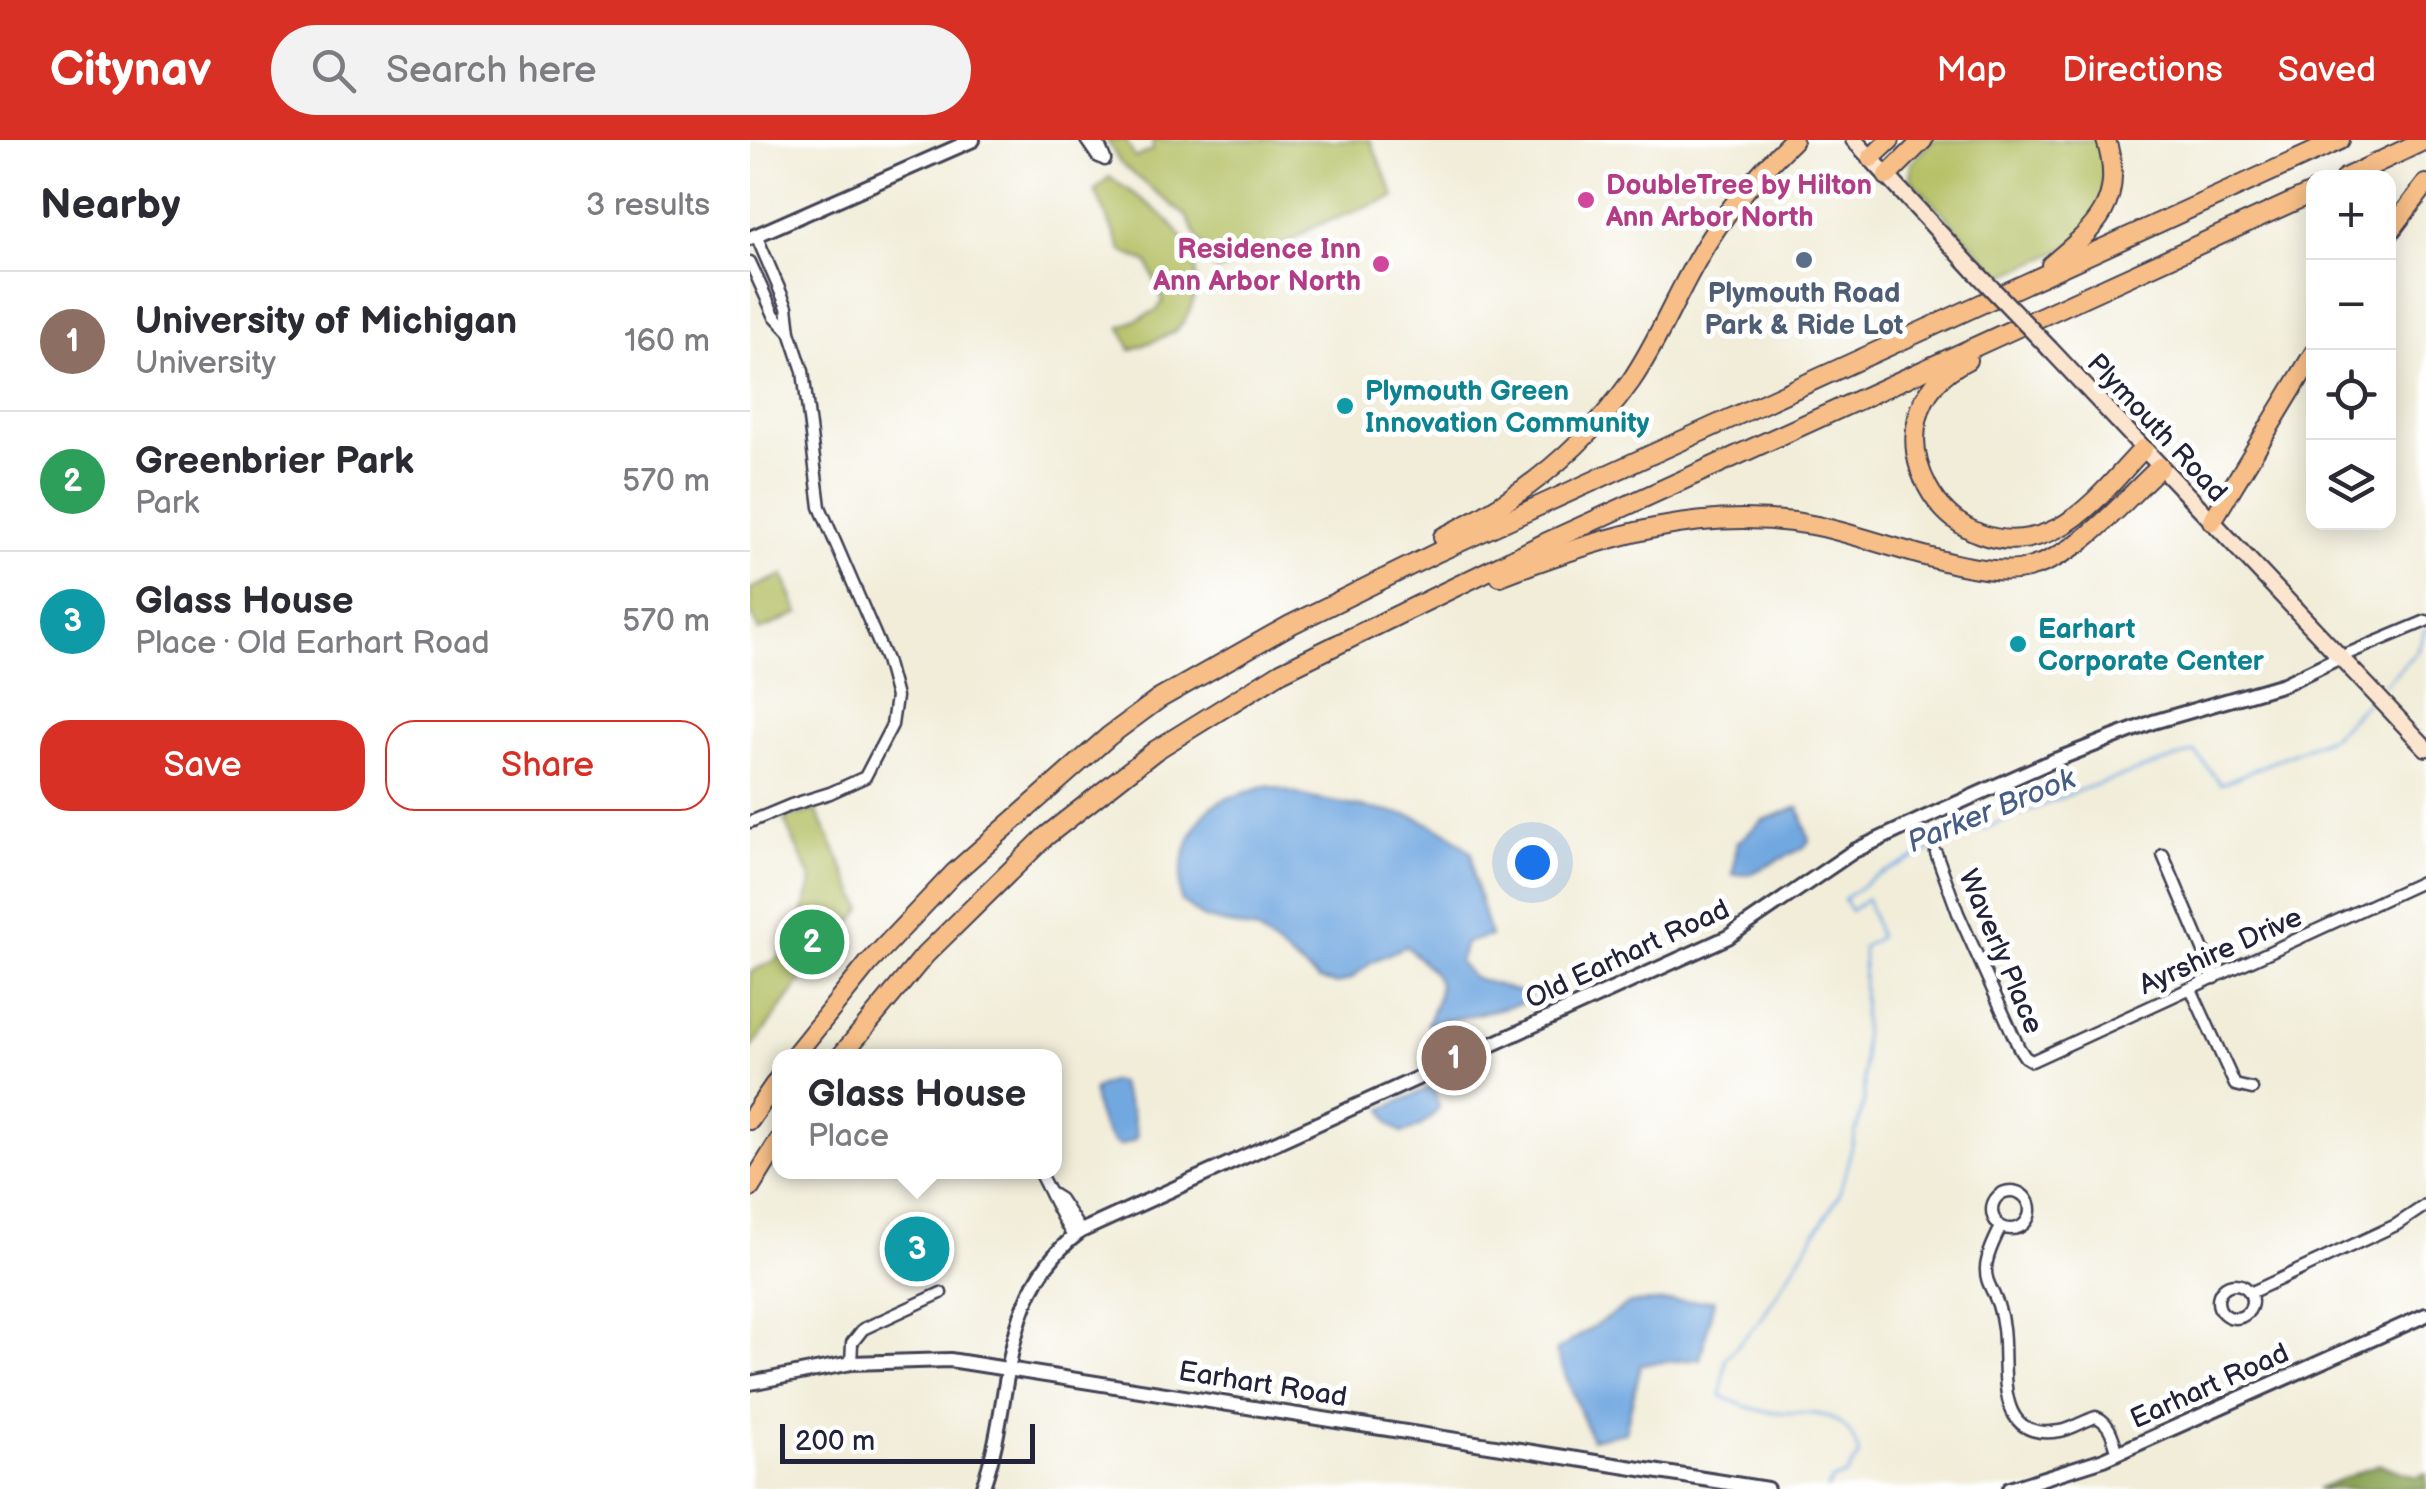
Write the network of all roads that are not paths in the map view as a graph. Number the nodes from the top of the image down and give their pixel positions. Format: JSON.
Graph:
{"nodes":[{"id":1,"x":973,"y":140,"type":"edge"},
{"id":2,"x":1086,"y":140,"type":"edge"},
{"id":3,"x":1097,"y":140,"type":"edge"},
{"id":4,"x":1792,"y":140,"type":"edge"},
{"id":5,"x":1854,"y":140,"type":"edge"},
{"id":6,"x":1890,"y":140,"type":"edge"},
{"id":7,"x":1923,"y":140,"type":"edge"},
{"id":8,"x":2106,"y":140,"type":"edge"},
{"id":9,"x":2340,"y":140,"type":"edge"},
{"id":10,"x":2426,"y":140,"type":"edge"},
{"id":11,"x":1870,"y":158,"type":"junction"},
{"id":12,"x":2361,"y":170,"type":"edge"},
{"id":13,"x":1887,"y":176,"type":"junction"},
{"id":14,"x":2426,"y":184,"type":"edge"},
{"id":15,"x":2306,"y":196,"type":"edge"},
{"id":16,"x":2396,"y":223,"type":"edge"},
{"id":17,"x":753,"y":237,"type":"edge"},
{"id":18,"x":750,"y":262,"type":"edge"},
{"id":19,"x":2030,"y":282,"type":"junction"},
{"id":20,"x":2070,"y":305,"type":"junction"},
{"id":21,"x":790,"y":332,"type":"junction"},
{"id":22,"x":2306,"y":365,"type":"edge"},
{"id":23,"x":2143,"y":449,"type":"junction"},
{"id":24,"x":2160,"y":467,"type":"junction"},
{"id":25,"x":2212,"y":521,"type":"junction"},
{"id":26,"x":2426,"y":621,"type":"edge"},
{"id":27,"x":1378,"y":623,"type":"junction"},
{"id":28,"x":2340,"y":657,"type":"junction"},
{"id":29,"x":1159,"y":699,"type":"junction"},
{"id":30,"x":2426,"y":748,"type":"edge"},
{"id":31,"x":750,"y":822,"type":"edge"},
{"id":32,"x":1936,"y":854,"type":"dead end"},
{"id":33,"x":2163,"y":856,"type":"dead end"},
{"id":34,"x":2426,"y":880,"type":"edge"},
{"id":35,"x":2215,"y":978,"type":"junction"},
{"id":36,"x":2191,"y":989,"type":"junction"},
{"id":37,"x":800,"y":1049,"type":"edge"},
{"id":38,"x":846,"y":1049,"type":"edge"},
{"id":39,"x":2032,"y":1060,"type":"joint"},
{"id":40,"x":772,"y":1089,"type":"edge"},
{"id":41,"x":2252,"y":1089,"type":"dead end"},
{"id":42,"x":750,"y":1120,"type":"edge"},
{"id":43,"x":772,"y":1154,"type":"edge"},
{"id":44,"x":1043,"y":1179,"type":"edge"},
{"id":45,"x":750,"y":1188,"type":"edge"},
{"id":46,"x":2426,"y":1206,"type":"edge"},
{"id":47,"x":2001,"y":1227,"type":"dead end"},
{"id":48,"x":1077,"y":1233,"type":"junction"},
{"id":49,"x":941,"y":1293,"type":"dead end"},
{"id":50,"x":2250,"y":1293,"type":"dead end"},
{"id":51,"x":2426,"y":1314,"type":"edge"},
{"id":52,"x":851,"y":1363,"type":"junction"},
{"id":53,"x":1009,"y":1368,"type":"junction"},
{"id":54,"x":750,"y":1383,"type":"edge"},
{"id":55,"x":2118,"y":1453,"type":"junction"},
{"id":56,"x":982,"y":1489,"type":"edge"},
{"id":57,"x":1767,"y":1489,"type":"edge"},
{"id":58,"x":2008,"y":1489,"type":"edge"}],
"edges":[{"from":1,"to":17,"type":"street"},
{"from":2,"to":3,"type":"street"},
{"from":4,"to":29,"type":"highway"},
{"from":5,"to":11,"type":"main road","name":"Plymouth Road"},
{"from":6,"to":11,"type":"highway"},
{"from":7,"to":13,"type":"highway"},
{"from":8,"to":19,"type":"highway"},
{"from":9,"to":19,"type":"highway"},
{"from":10,"to":12,"type":"highway"},
{"from":11,"to":13,"type":"main road","name":"Plymouth Road"},
{"from":13,"to":23,"type":"main road","name":"Plymouth Road","bridge":true},
{"from":14,"to":16,"type":"highway"},
{"from":15,"to":20,"type":"highway"},
{"from":17,"to":21,"type":"street"},
{"from":18,"to":21,"type":"street"},
{"from":19,"to":29,"type":"highway"},
{"from":20,"to":23,"type":"highway"},
{"from":20,"to":27,"type":"highway"},
{"from":21,"to":31,"type":"street"},
{"from":22,"to":25,"type":"highway"},
{"from":23,"to":24,"type":"main road","name":"Plymouth Road"},
{"from":24,"to":25,"type":"main road","name":"Plymouth Road"},
{"from":24,"to":27,"type":"highway"},
{"from":25,"to":28,"type":"main road","name":"Plymouth Road"},
{"from":26,"to":28,"type":"street"},
{"from":27,"to":38,"type":"highway"},
{"from":28,"to":30,"type":"main road","name":"Plymouth Road"},
{"from":28,"to":48,"type":"street","name":"Old Earhart Road"},
{"from":29,"to":37,"type":"highway"},
{"from":32,"to":39,"type":"street","name":"Waverly Place"},
{"from":33,"to":35,"type":"street"},
{"from":34,"to":35,"type":"street","name":"Ayrshire Drive"},
{"from":35,"to":36,"type":"street","name":"Ayrshire Drive"},
{"from":36,"to":39,"type":"street","name":"Ayrshire Drive"},
{"from":36,"to":41,"type":"street"},
{"from":40,"to":42,"type":"highway"},
{"from":43,"to":45,"type":"highway"},
{"from":44,"to":48,"type":"street"},
{"from":46,"to":50,"type":"street"},
{"from":47,"to":55,"type":"street"},
{"from":48,"to":53,"type":"street","name":"Old Earhart Road"},
{"from":49,"to":52,"type":"street"},
{"from":51,"to":55,"type":"street","name":"Earhart Road"},
{"from":52,"to":53,"type":"street","name":"Earhart Road"},
{"from":52,"to":54,"type":"street","name":"Earhart Road"},
{"from":53,"to":56,"type":"street","name":"Old Earhart Road"},
{"from":53,"to":57,"type":"street","name":"Earhart Road"},
{"from":55,"to":58,"type":"street","name":"Earhart Road"}]}
